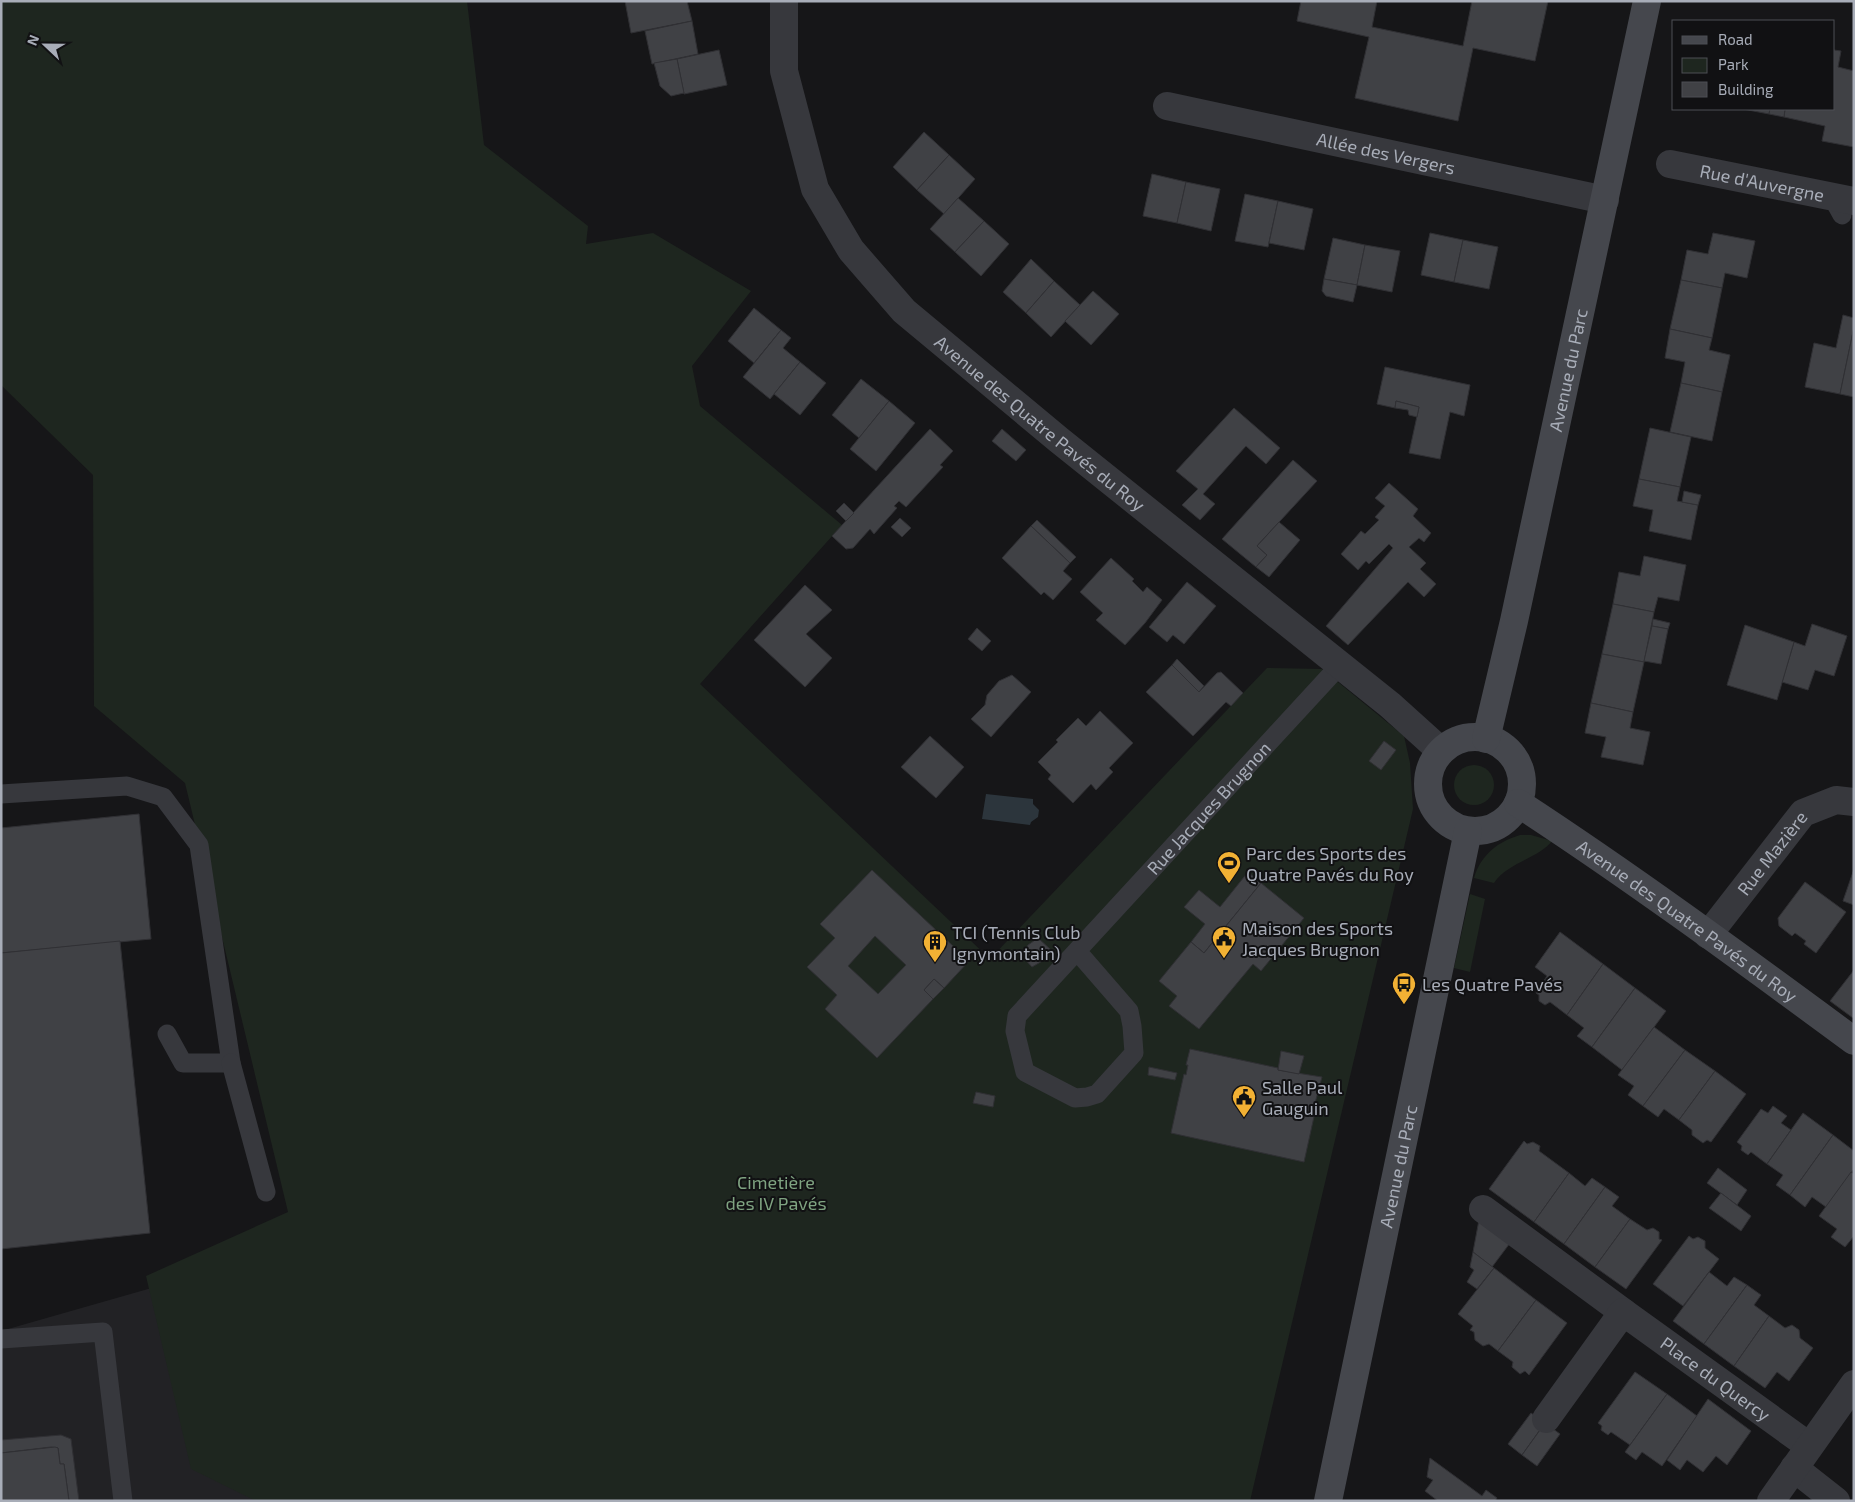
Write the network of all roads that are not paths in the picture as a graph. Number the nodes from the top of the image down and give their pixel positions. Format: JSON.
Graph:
{"nodes":[{"id":1,"x":784,"y":1,"type":"edge"},
{"id":2,"x":1647,"y":1,"type":"edge"},
{"id":3,"x":1167,"y":106,"type":"dead end"},
{"id":4,"x":1670,"y":164,"type":"dead end"},
{"id":5,"x":1605,"y":200,"type":"junction"},
{"id":6,"x":1842,"y":204,"type":"edge"},
{"id":7,"x":1340,"y":666,"type":"junction"},
{"id":8,"x":1486,"y":739,"type":"junction"},
{"id":9,"x":1442,"y":751,"type":"junction"},
{"id":10,"x":1,"y":794,"type":"edge"},
{"id":11,"x":1854,"y":802,"type":"edge"},
{"id":12,"x":1518,"y":803,"type":"junction"},
{"id":13,"x":1468,"y":831,"type":"junction"},
{"id":14,"x":1708,"y":935,"type":"junction"},
{"id":15,"x":1077,"y":951,"type":"junction"},
{"id":16,"x":167,"y":1034,"type":"dead end"},
{"id":17,"x":1854,"y":1041,"type":"edge"},
{"id":18,"x":231,"y":1064,"type":"junction"},
{"id":19,"x":266,"y":1192,"type":"dead end"},
{"id":20,"x":1484,"y":1209,"type":"dead end"},
{"id":21,"x":1623,"y":1312,"type":"junction"},
{"id":22,"x":1,"y":1339,"type":"edge"},
{"id":23,"x":1854,"y":1384,"type":"edge"},
{"id":24,"x":1546,"y":1419,"type":"dead end"},
{"id":25,"x":1802,"y":1457,"type":"junction"},
{"id":26,"x":123,"y":1501,"type":"edge"},
{"id":27,"x":1328,"y":1501,"type":"edge"},
{"id":28,"x":1771,"y":1501,"type":"edge"},
{"id":29,"x":1836,"y":1501,"type":"edge"}],
"edges":[{"from":1,"to":7,"type":"street","name":"Avenue des Quatre Pavés du Roy"},
{"from":2,"to":5,"type":"street","name":"Avenue du Parc"},
{"from":3,"to":5,"type":"street","name":"Allée des Vergers"},
{"from":4,"to":6,"type":"street","name":"Rue d'Auvergne"},
{"from":5,"to":8,"type":"street","name":"Avenue du Parc"},
{"from":7,"to":9,"type":"street","name":"Avenue des Quatre Pavés du Roy"},
{"from":7,"to":15,"type":"lane","name":"Rue Jacques Brugnon"},
{"from":8,"to":9,"type":"street"},
{"from":8,"to":12,"type":"street"},
{"from":9,"to":13,"type":"street"},
{"from":10,"to":18,"type":"lane"},
{"from":11,"to":14,"type":"street","name":"Rue Mazière"},
{"from":12,"to":13,"type":"street"},
{"from":12,"to":14,"type":"street","name":"Avenue des Quatre Pavés du Roy"},
{"from":13,"to":27,"type":"street","name":"Avenue du Parc"},
{"from":14,"to":17,"type":"street","name":"Avenue des Quatre Pavés du Roy"},
{"from":15,"to":15,"type":"lane","name":"Rue Jacques Brugnon"},
{"from":16,"to":18,"type":"lane"},
{"from":18,"to":19,"type":"lane"},
{"from":20,"to":21,"type":"street","name":"Place du Quercy"},
{"from":21,"to":24,"type":"street"},
{"from":21,"to":25,"type":"street","name":"Place du Quercy"},
{"from":22,"to":26,"type":"lane"},
{"from":23,"to":25,"type":"street"},
{"from":25,"to":28,"type":"street"},
{"from":25,"to":29,"type":"street","name":"Place du Quercy"}]}
